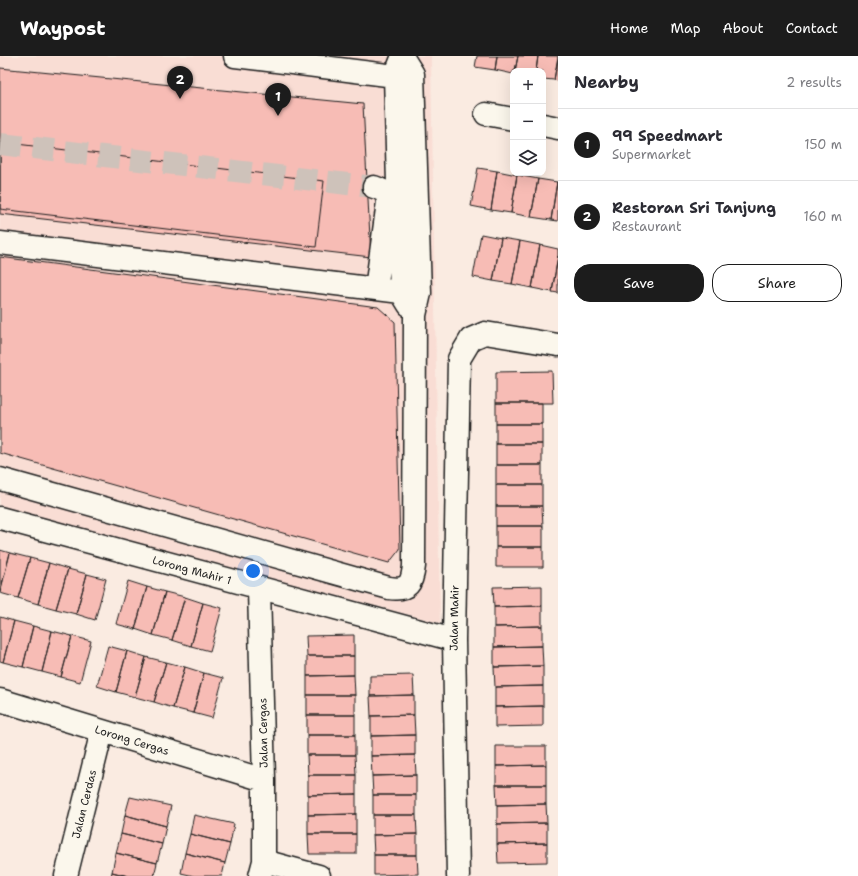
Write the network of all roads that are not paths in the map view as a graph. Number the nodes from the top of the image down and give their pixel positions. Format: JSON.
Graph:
{"nodes":[{"id":1,"x":235,"y":56,"type":"edge"},
{"id":2,"x":404,"y":66,"type":"edge"},
{"id":3,"x":486,"y":114,"type":"dead end"},
{"id":4,"x":510,"y":118,"type":"edge"},
{"id":5,"x":546,"y":126,"type":"edge"},
{"id":6,"x":558,"y":128,"type":"edge"},
{"id":7,"x":374,"y":187,"type":"tunnel mouth"},
{"id":8,"x":0,"y":243,"type":"edge"},
{"id":9,"x":376,"y":289,"type":"junction"},
{"id":10,"x":410,"y":293,"type":"junction"},
{"id":11,"x":558,"y":345,"type":"edge"},
{"id":12,"x":0,"y":479,"type":"edge"},
{"id":13,"x":0,"y":518,"type":"edge"},
{"id":14,"x":260,"y":589,"type":"junction"},
{"id":15,"x":454,"y":640,"type":"junction"},
{"id":16,"x":0,"y":700,"type":"edge"},
{"id":17,"x":102,"y":731,"type":"junction"},
{"id":18,"x":264,"y":780,"type":"junction"},
{"id":19,"x":262,"y":868,"type":"edge"},
{"id":20,"x":66,"y":876,"type":"edge"},
{"id":21,"x":319,"y":876,"type":"edge"},
{"id":22,"x":458,"y":876,"type":"edge"}],
"edges":[{"from":1,"to":2,"type":"street"},
{"from":2,"to":10,"type":"street"},
{"from":3,"to":4,"type":"street"},
{"from":5,"to":6,"type":"street"},
{"from":7,"to":9,"type":"street"},
{"from":8,"to":9,"type":"street"},
{"from":9,"to":10,"type":"street"},
{"from":10,"to":12,"type":"street"},
{"from":11,"to":15,"type":"street","name":"Jalan Mahir"},
{"from":13,"to":14,"type":"street","name":"Lorong Mahir 1"},
{"from":14,"to":15,"type":"street","name":"Lorong Mahir 1"},
{"from":14,"to":18,"type":"street","name":"Jalan Cergas"},
{"from":15,"to":22,"type":"street","name":"Jalan Mahir"},
{"from":16,"to":17,"type":"street","name":"Lorong Cergas"},
{"from":17,"to":18,"type":"street","name":"Lorong Cergas"},
{"from":17,"to":20,"type":"street","name":"Jalan Cerdas"},
{"from":18,"to":19,"type":"street","name":"Jalan Cergas"},
{"from":19,"to":21,"type":"street"}]}
